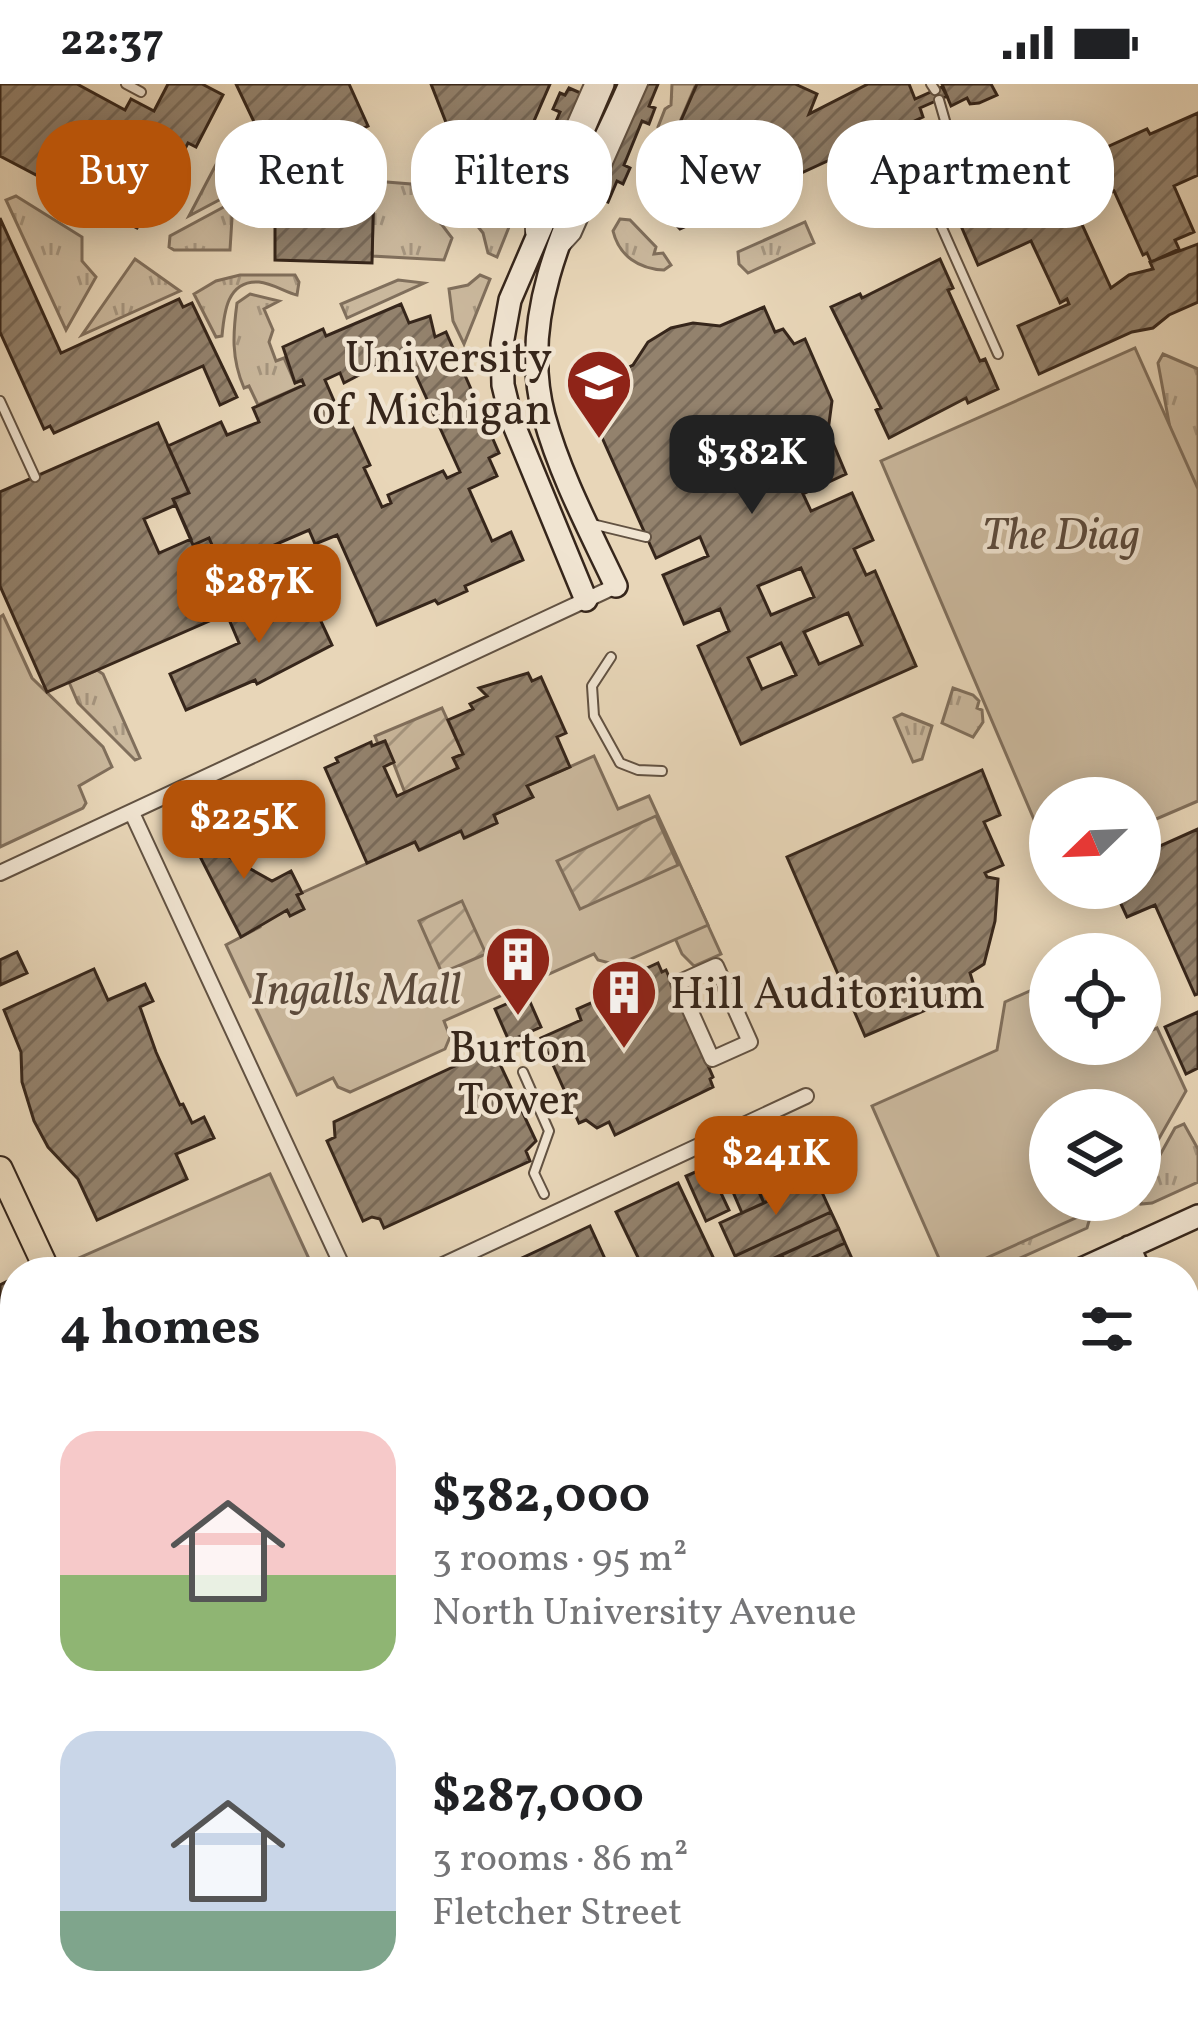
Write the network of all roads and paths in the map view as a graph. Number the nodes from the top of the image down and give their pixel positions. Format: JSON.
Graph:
{"nodes":[{"id":1,"x":126,"y":84,"type":"edge"},
{"id":2,"x":589,"y":84,"type":"edge"},
{"id":3,"x":603,"y":84,"type":"edge"},
{"id":4,"x":630,"y":84,"type":"edge"},
{"id":5,"x":643,"y":84,"type":"edge"},
{"id":6,"x":935,"y":91,"type":"edge"},
{"id":7,"x":141,"y":92,"type":"dead end"},
{"id":8,"x":530,"y":253,"type":"junction"},
{"id":9,"x":553,"y":260,"type":"junction"},
{"id":10,"x":998,"y":354,"type":"dead end"},
{"id":11,"x":0,"y":401,"type":"edge"},
{"id":12,"x":34,"y":477,"type":"dead end"},
{"id":13,"x":587,"y":523,"type":"junction"},
{"id":14,"x":646,"y":537,"type":"dead end"},
{"id":15,"x":616,"y":586,"type":"joint"},
{"id":16,"x":586,"y":600,"type":"junction"},
{"id":17,"x":611,"y":656,"type":"dead end"},
{"id":18,"x":662,"y":771,"type":"dead end"},
{"id":19,"x":131,"y":813,"type":"junction"},
{"id":20,"x":0,"y":873,"type":"edge"},
{"id":21,"x":712,"y":1059,"type":"joint"},
{"id":22,"x":523,"y":1072,"type":"dead end"},
{"id":23,"x":806,"y":1096,"type":"dead end"},
{"id":24,"x":0,"y":1171,"type":"edge"},
{"id":25,"x":544,"y":1194,"type":"dead end"},
{"id":26,"x":1198,"y":1216,"type":"edge"},
{"id":27,"x":1129,"y":1247,"type":"junction"},
{"id":28,"x":41,"y":1257,"type":"edge"},
{"id":29,"x":338,"y":1257,"type":"edge"},
{"id":30,"x":460,"y":1257,"type":"edge"},
{"id":31,"x":1107,"y":1257,"type":"edge"},
{"id":32,"x":1133,"y":1257,"type":"edge"}],
"edges":[{"from":1,"to":7,"type":"lane"},
{"from":2,"to":8,"type":"lane"},
{"from":3,"to":8,"type":"street"},
{"from":4,"to":9,"type":"street"},
{"from":5,"to":9,"type":"lane"},
{"from":6,"to":10,"type":"lane"},
{"from":8,"to":16,"type":"street"},
{"from":9,"to":13,"type":"street"},
{"from":11,"to":12,"type":"lane"},
{"from":13,"to":14,"type":"lane"},
{"from":13,"to":15,"type":"street"},
{"from":15,"to":16,"type":"street"},
{"from":16,"to":19,"type":"street"},
{"from":17,"to":18,"type":"lane"},
{"from":19,"to":20,"type":"street"},
{"from":19,"to":29,"type":"street"},
{"from":21,"to":21,"type":"street"},
{"from":22,"to":25,"type":"lane"},
{"from":23,"to":30,"type":"street"},
{"from":24,"to":28,"type":"main road"},
{"from":26,"to":27,"type":"street"},
{"from":27,"to":31,"type":"street"},
{"from":27,"to":32,"type":"street"}]}
